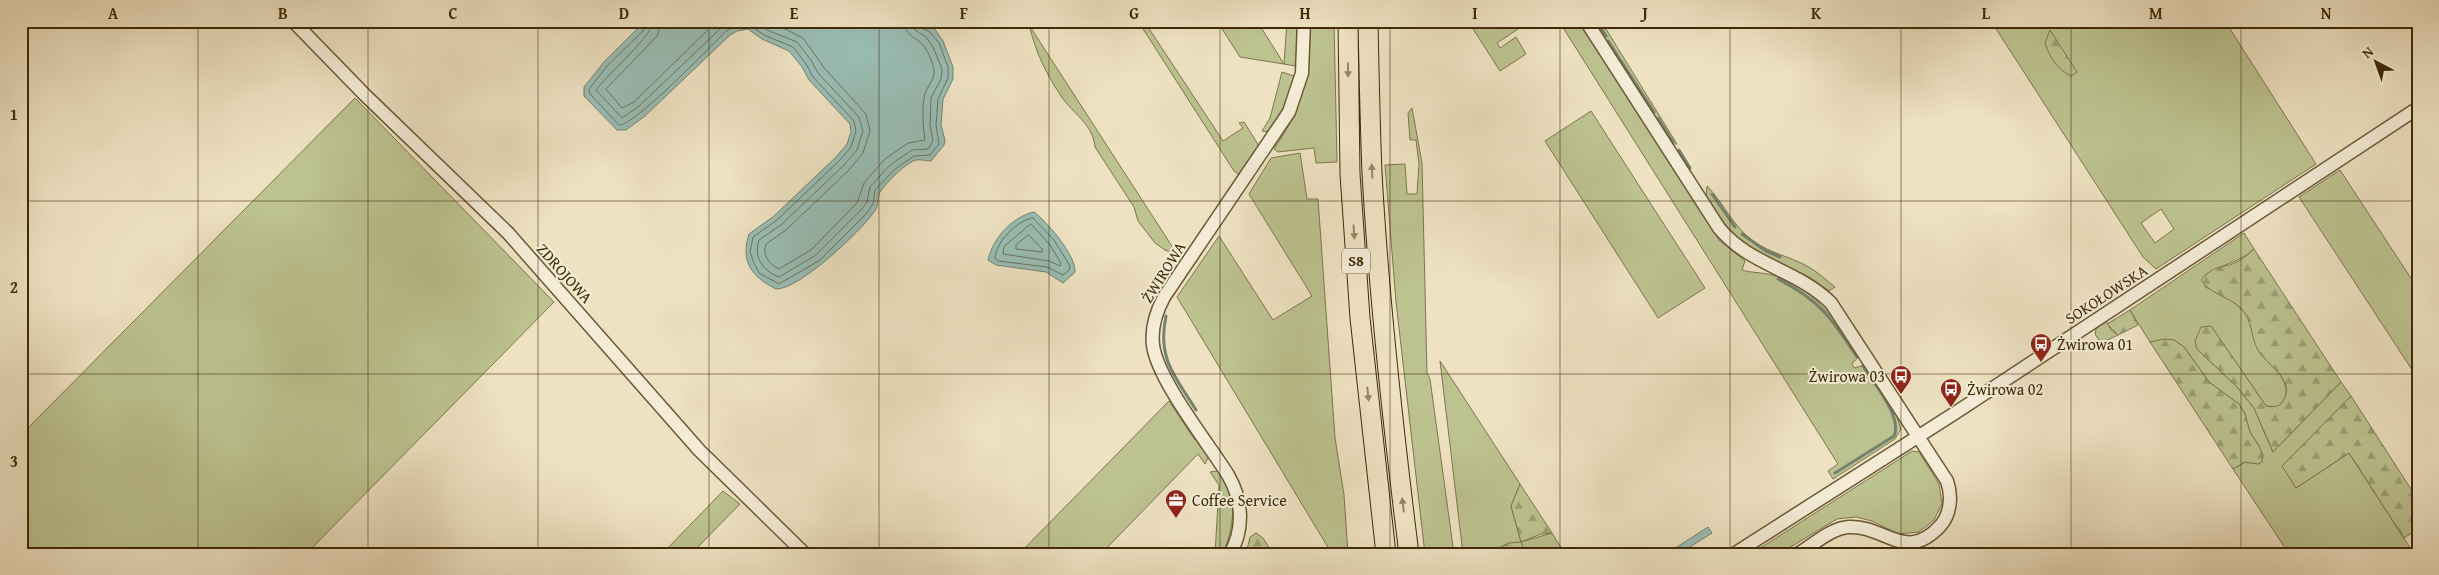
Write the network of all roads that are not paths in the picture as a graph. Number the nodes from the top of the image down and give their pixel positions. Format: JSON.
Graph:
{"nodes":[{"id":1,"x":293,"y":21,"type":"edge"},
{"id":2,"x":1304,"y":21,"type":"edge"},
{"id":3,"x":1348,"y":21,"type":"edge"},
{"id":4,"x":1368,"y":21,"type":"edge"},
{"id":5,"x":1586,"y":21,"type":"edge"},
{"id":6,"x":2418,"y":108,"type":"edge"},
{"id":7,"x":1918,"y":436,"type":"junction"},
{"id":8,"x":805,"y":554,"type":"edge"},
{"id":9,"x":1230,"y":554,"type":"edge"},
{"id":10,"x":1386,"y":554,"type":"edge"},
{"id":11,"x":1409,"y":554,"type":"edge"},
{"id":12,"x":1734,"y":554,"type":"edge"},
{"id":13,"x":1798,"y":554,"type":"edge"}],
"edges":[{"from":1,"to":8,"type":"street","name":"ZDROJOWA"},
{"from":2,"to":9,"type":"street","name":"ŻWIROWA"},
{"from":3,"to":10,"type":"highway","number":"S8","one_way":true},
{"from":11,"to":4,"type":"highway","number":"S8","one_way":true},
{"from":5,"to":7,"type":"street"},
{"from":6,"to":7,"type":"street","name":"SOKOŁOWSKA"},
{"from":7,"to":12,"type":"street","name":"SOKOŁOWSKA"},
{"from":7,"to":13,"type":"street"}]}
